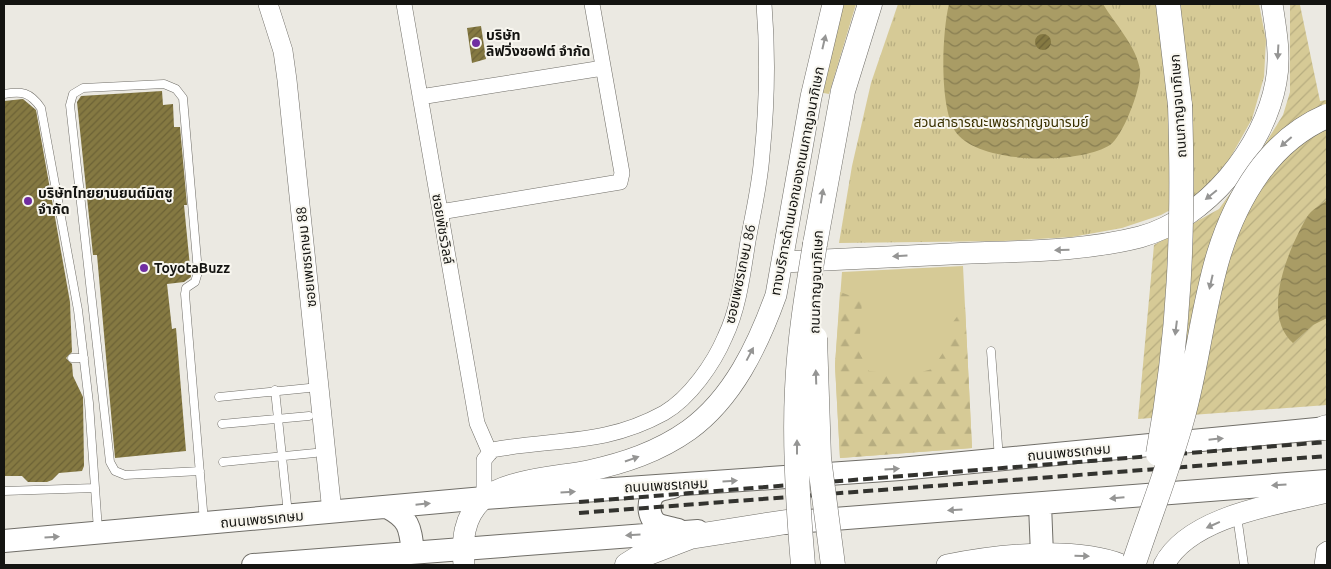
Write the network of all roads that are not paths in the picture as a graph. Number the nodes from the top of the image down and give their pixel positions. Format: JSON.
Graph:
{"nodes":[{"id":1,"x":268,"y":4,"type":"edge"},
{"id":2,"x":404,"y":4,"type":"edge"},
{"id":3,"x":592,"y":4,"type":"edge"},
{"id":4,"x":764,"y":4,"type":"edge"},
{"id":5,"x":833,"y":4,"type":"edge"},
{"id":6,"x":870,"y":4,"type":"edge"},
{"id":7,"x":1168,"y":4,"type":"edge"},
{"id":8,"x":1272,"y":4,"type":"edge"},
{"id":9,"x":602,"y":68,"type":"junction"},
{"id":10,"x":4,"y":94,"type":"edge"},
{"id":11,"x":420,"y":97,"type":"junction"},
{"id":12,"x":1327,"y":116,"type":"edge"},
{"id":13,"x":440,"y":212,"type":"junction"},
{"id":14,"x":815,"y":244,"type":"junction"},
{"id":15,"x":783,"y":262,"type":"junction"},
{"id":16,"x":991,"y":351,"type":"dead end"},
{"id":17,"x":72,"y":358,"type":"dead end"},
{"id":18,"x":84,"y":358,"type":"junction"},
{"id":19,"x":309,"y":388,"type":"dead end"},
{"id":20,"x":275,"y":390,"type":"junction"},
{"id":21,"x":219,"y":397,"type":"dead end"},
{"id":22,"x":309,"y":416,"type":"dead end"},
{"id":23,"x":278,"y":419,"type":"junction"},
{"id":24,"x":222,"y":424,"type":"dead end"},
{"id":25,"x":1326,"y":428,"type":"edge"},
{"id":26,"x":315,"y":453,"type":"dead end"},
{"id":27,"x":490,"y":453,"type":"junction"},
{"id":28,"x":282,"y":457,"type":"junction"},
{"id":29,"x":999,"y":459,"type":"junction"},
{"id":30,"x":223,"y":462,"type":"dead end"},
{"id":31,"x":200,"y":471,"type":"junction"},
{"id":32,"x":1327,"y":481,"type":"edge"},
{"id":33,"x":681,"y":485,"type":"junction"},
{"id":34,"x":95,"y":488,"type":"junction"},
{"id":35,"x":4,"y":491,"type":"edge"},
{"id":36,"x":1327,"y":492,"type":"edge"},
{"id":37,"x":484,"y":498,"type":"junction"},
{"id":38,"x":1040,"y":504,"type":"junction"},
{"id":39,"x":388,"y":507,"type":"junction"},
{"id":40,"x":332,"y":512,"type":"junction"},
{"id":41,"x":288,"y":516,"type":"junction"},
{"id":42,"x":1238,"y":516,"type":"junction"},
{"id":43,"x":786,"y":522,"type":"junction"},
{"id":44,"x":204,"y":524,"type":"junction"},
{"id":45,"x":686,"y":532,"type":"junction"},
{"id":46,"x":99,"y":533,"type":"junction"},
{"id":47,"x":4,"y":541,"type":"edge"},
{"id":48,"x":1327,"y":550,"type":"edge"},
{"id":49,"x":413,"y":552,"type":"junction"},
{"id":50,"x":463,"y":556,"type":"edge"},
{"id":51,"x":1042,"y":560,"type":"edge"},
{"id":52,"x":1130,"y":563,"type":"edge"},
{"id":53,"x":253,"y":565,"type":"edge"},
{"id":54,"x":627,"y":565,"type":"edge"},
{"id":55,"x":803,"y":565,"type":"edge"},
{"id":56,"x":833,"y":565,"type":"edge"},
{"id":57,"x":947,"y":565,"type":"edge"},
{"id":58,"x":1164,"y":565,"type":"edge"},
{"id":59,"x":1244,"y":565,"type":"edge"},
{"id":60,"x":1322,"y":565,"type":"edge"}],
"edges":[{"from":1,"to":40,"type":"street","name":"ซอยเพชรเกษม 88"},
{"from":2,"to":11,"type":"street","name":"ซอยพัชรวิลล์"},
{"from":3,"to":9,"type":"street"},
{"from":4,"to":27,"type":"street","name":"ซอยเพชรเกษม 86"},
{"from":15,"to":5,"type":"main road","name":"ทางบริการด้านนอกของถนนกาญจนาภิเษก","one_way":true},
{"from":14,"to":6,"type":"highway","name":"ถนนกาญจนาภิเษก","one_way":true},
{"from":7,"to":52,"type":"highway","name":"ถนนกาญจนาภิเษก","one_way":true,"bridge":true},
{"from":8,"to":15,"type":"main road","one_way":true},
{"from":9,"to":11,"type":"street"},
{"from":9,"to":13,"type":"street"},
{"from":10,"to":18,"type":"lane"},
{"from":11,"to":13,"type":"street","name":"ซอยพัชรวิลล์"},
{"from":12,"to":52,"type":"highway","one_way":true,"bridge":true},
{"from":13,"to":27,"type":"street","name":"ซอยพัชรวิลล์"},
{"from":55,"to":14,"type":"highway","one_way":true,"bridge":true},
{"from":56,"to":14,"type":"highway","name":"ถนนกาญจนาภิเษก","one_way":true,"bridge":true},
{"from":37,"to":15,"type":"main road","name":"ทางบริการด้านนอกของถนนกาญจนาภิเษก","one_way":true},
{"from":16,"to":29,"type":"lane"},
{"from":17,"to":18,"type":"lane"},
{"from":18,"to":34,"type":"lane"},
{"from":19,"to":20,"type":"lane"},
{"from":20,"to":21,"type":"lane"},
{"from":20,"to":23,"type":"lane"},
{"from":22,"to":23,"type":"lane"},
{"from":23,"to":24,"type":"lane"},
{"from":23,"to":28,"type":"lane"},
{"from":29,"to":25,"type":"main road","name":"ถนนเพชรเกษม","one_way":true},
{"from":26,"to":28,"type":"lane"},
{"from":27,"to":37,"type":"street"},
{"from":28,"to":30,"type":"lane"},
{"from":28,"to":41,"type":"lane"},
{"from":33,"to":29,"type":"main road","name":"ถนนเพชรเกษม","one_way":true},
{"from":31,"to":31,"type":"lane"},
{"from":31,"to":44,"type":"lane"},
{"from":32,"to":38,"type":"main road","one_way":true},
{"from":37,"to":33,"type":"main road","name":"ถนนเพชรเกษม","one_way":true},
{"from":33,"to":45,"type":"main road"},
{"from":34,"to":35,"type":"lane"},
{"from":34,"to":46,"type":"lane"},
{"from":36,"to":42,"type":"main road"},
{"from":39,"to":37,"type":"main road","name":"ถนนเพชรเกษม","one_way":true},
{"from":37,"to":50,"type":"main road"},
{"from":38,"to":43,"type":"main road","one_way":true},
{"from":38,"to":51,"type":"main road"},
{"from":39,"to":40,"type":"main road","name":"ถนนเพชรเกษม"},
{"from":39,"to":49,"type":"main road"},
{"from":40,"to":41,"type":"main road","name":"ถนนเพชรเกษม"},
{"from":41,"to":44,"type":"main road","name":"ถนนเพชรเกษม"},
{"from":42,"to":58,"type":"main road","one_way":true},
{"from":42,"to":59,"type":"lane"},
{"from":43,"to":45,"type":"main road"},
{"from":43,"to":54,"type":"highway"},
{"from":44,"to":46,"type":"main road","name":"ถนนเพชรเกษม"},
{"from":45,"to":50,"type":"main road","one_way":true},
{"from":47,"to":46,"type":"main road","name":"ถนนเพชรเกษม","one_way":true},
{"from":48,"to":60,"type":"street"},
{"from":49,"to":50,"type":"main road"},
{"from":49,"to":53,"type":"main road"},
{"from":51,"to":52,"type":"main road","one_way":true},
{"from":51,"to":57,"type":"main road"}]}
